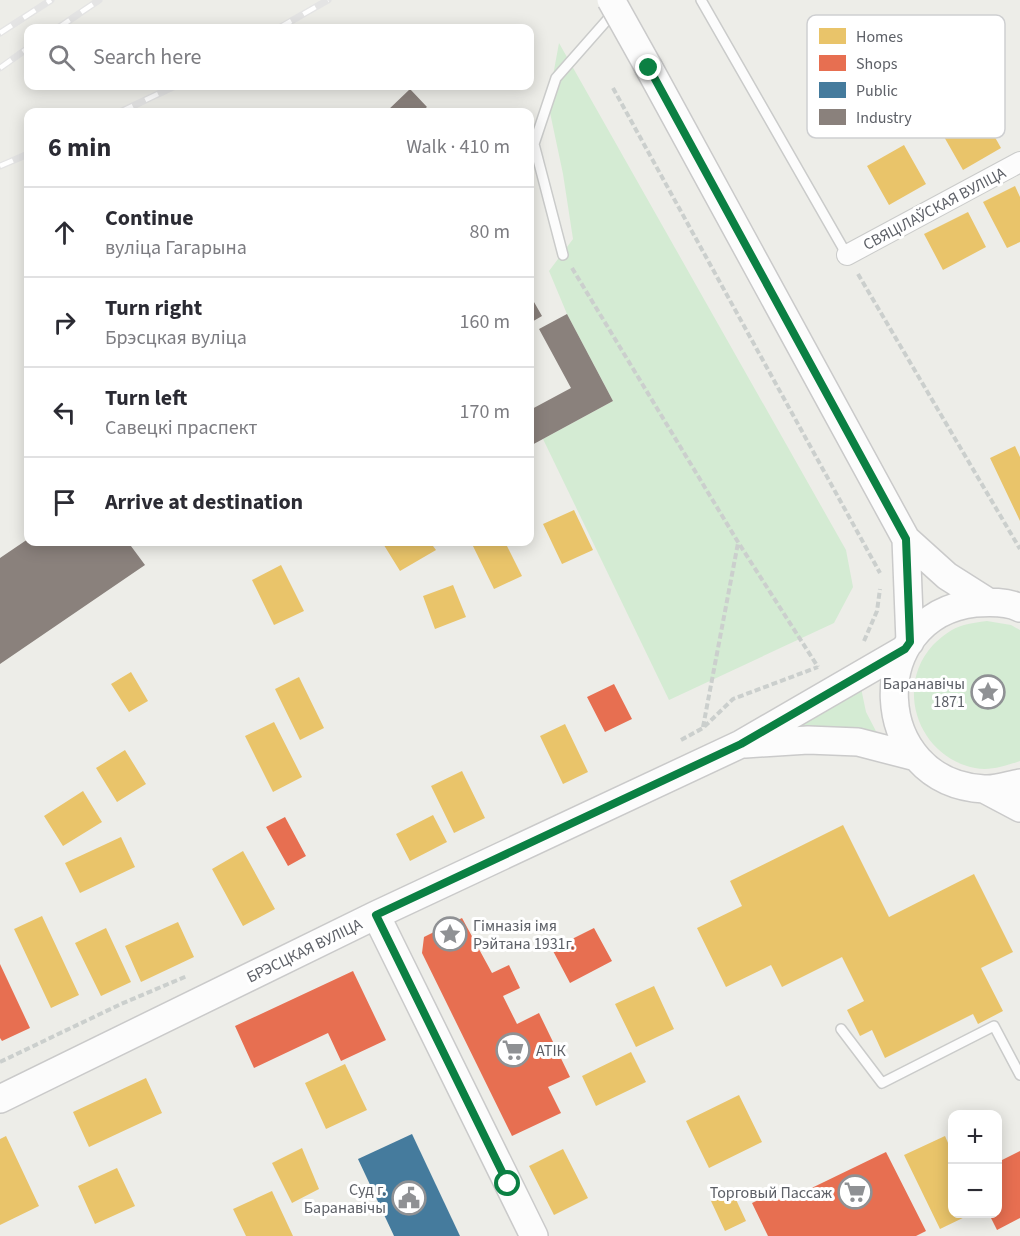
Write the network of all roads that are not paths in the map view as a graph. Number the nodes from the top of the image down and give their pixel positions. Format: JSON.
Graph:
{"nodes":[{"id":1,"x":611,"y":0,"type":"edge"},
{"id":2,"x":625,"y":0,"type":"edge"},
{"id":3,"x":701,"y":0,"type":"edge"},
{"id":4,"x":1020,"y":162,"type":"edge"},
{"id":5,"x":563,"y":255,"type":"road end"},
{"id":6,"x":847,"y":255,"type":"joint"},
{"id":7,"x":906,"y":539,"type":"junction"},
{"id":8,"x":988,"y":602,"type":"junction"},
{"id":9,"x":1019,"y":605,"type":"edge"},
{"id":10,"x":907,"y":646,"type":"junction"},
{"id":11,"x":741,"y":744,"type":"junction"},
{"id":12,"x":916,"y":757,"type":"junction"},
{"id":13,"x":1020,"y":783,"type":"edge"},
{"id":14,"x":986,"y":790,"type":"junction"},
{"id":15,"x":1020,"y":808,"type":"edge"},
{"id":16,"x":376,"y":915,"type":"junction"},
{"id":17,"x":841,"y":1029,"type":"dead end"},
{"id":18,"x":1020,"y":1075,"type":"edge"},
{"id":19,"x":0,"y":1099,"type":"edge"},
{"id":20,"x":534,"y":1236,"type":"edge"}],
"edges":[{"from":1,"to":7,"type":"main road","bridge":true},
{"from":2,"to":5,"type":"lane"},
{"from":3,"to":6,"type":"lane"},
{"from":4,"to":6,"type":"street","name":"СВЯЦІЛАЎСКАЯ ВУЛІЦА"},
{"from":7,"to":8,"type":"main road"},
{"from":7,"to":10,"type":"main road"},
{"from":8,"to":9,"type":"main road"},
{"from":8,"to":10,"type":"main road"},
{"from":10,"to":11,"type":"main road","name":"БРЭСЦКАЯ ВУЛІЦА"},
{"from":10,"to":12,"type":"main road"},
{"from":11,"to":12,"type":"main road","name":"БРЭСЦКАЯ ВУЛІЦА"},
{"from":11,"to":16,"type":"main road","name":"БРЭСЦКАЯ ВУЛІЦА"},
{"from":12,"to":14,"type":"main road"},
{"from":13,"to":14,"type":"main road"},
{"from":14,"to":15,"type":"main road"},
{"from":16,"to":19,"type":"main road","name":"БРЭСЦКАЯ ВУЛІЦА"},
{"from":16,"to":20,"type":"main road"},
{"from":17,"to":18,"type":"lane"}]}
